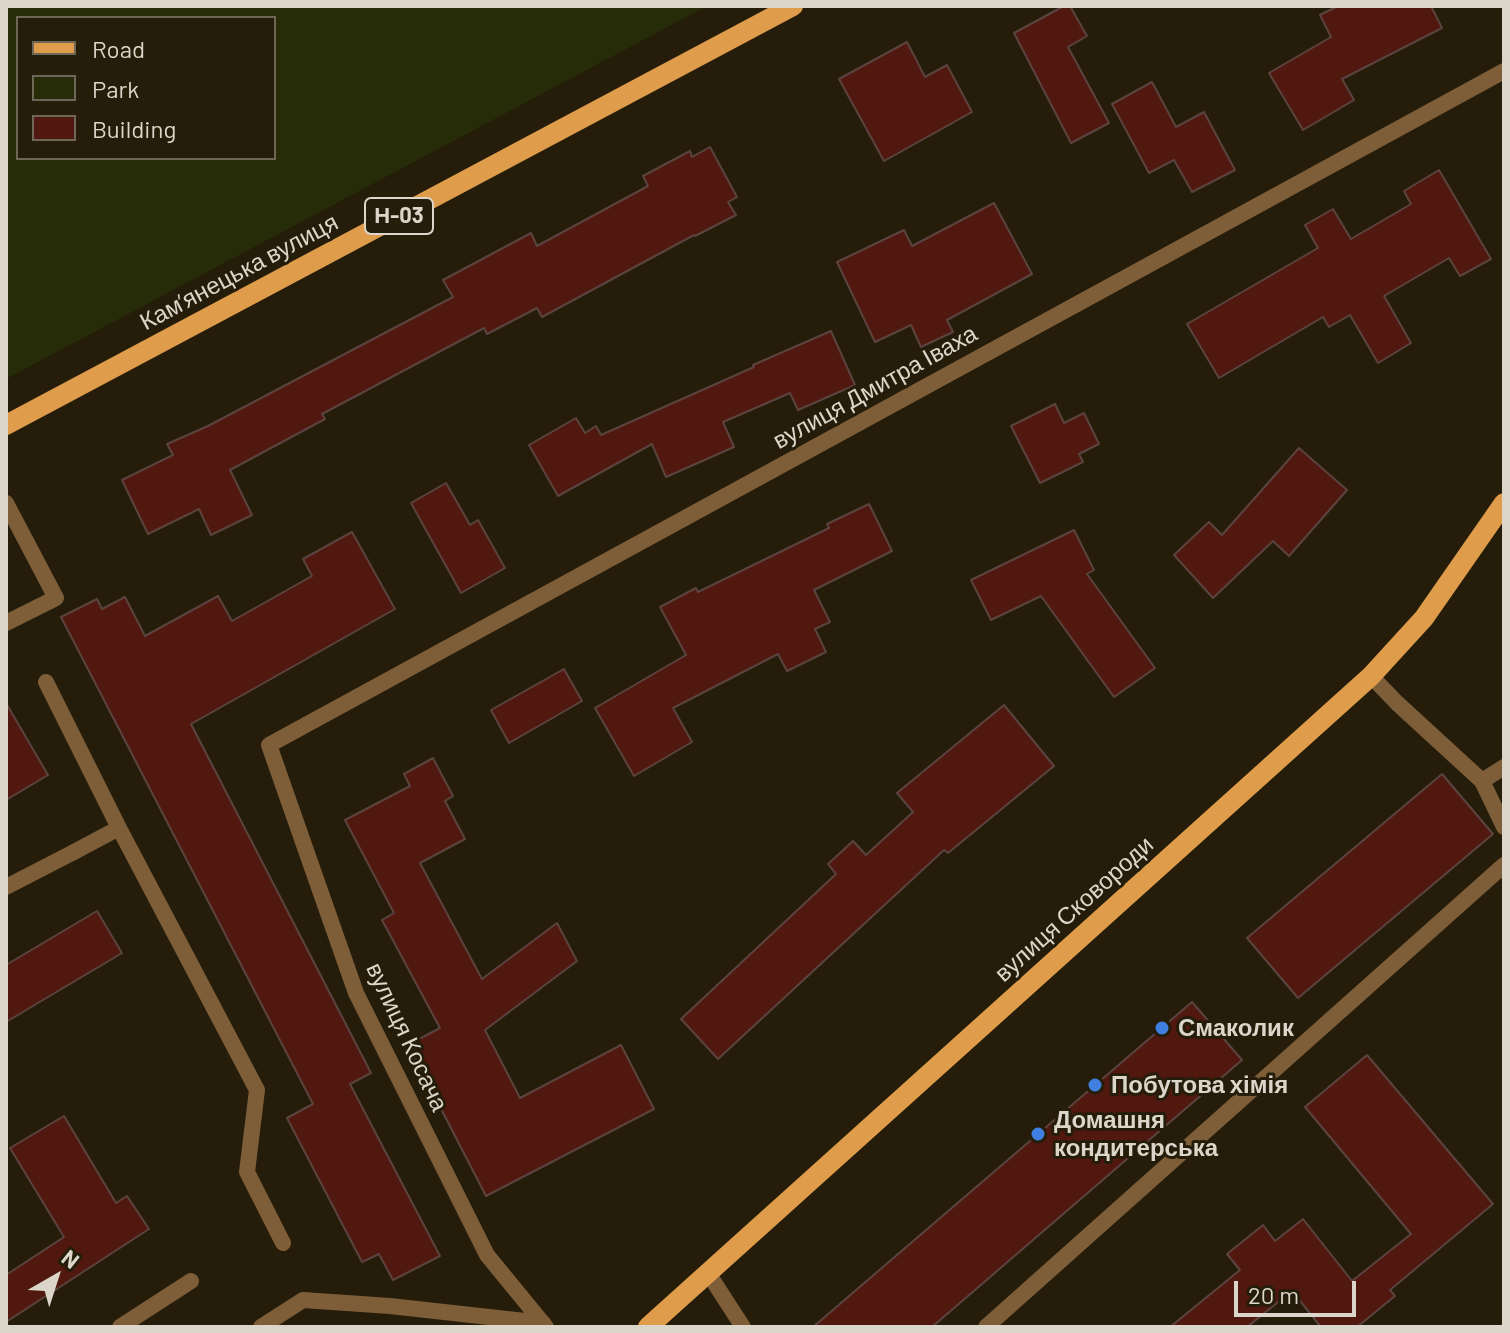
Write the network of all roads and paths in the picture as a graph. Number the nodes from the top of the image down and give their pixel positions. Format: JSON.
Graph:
{"nodes":[{"id":1,"x":793,"y":6,"type":"edge"},
{"id":2,"x":1504,"y":71,"type":"edge"},
{"id":3,"x":6,"y":425,"type":"edge"},
{"id":4,"x":6,"y":503,"type":"edge"},
{"id":5,"x":1504,"y":503,"type":"edge"},
{"id":6,"x":6,"y":623,"type":"edge"},
{"id":7,"x":1371,"y":676,"type":"junction"},
{"id":8,"x":46,"y":682,"type":"dead end"},
{"id":9,"x":269,"y":745,"type":"joint"},
{"id":10,"x":1504,"y":767,"type":"edge"},
{"id":11,"x":1482,"y":781,"type":"junction"},
{"id":12,"x":1504,"y":827,"type":"edge"},
{"id":13,"x":119,"y":828,"type":"junction"},
{"id":14,"x":1504,"y":865,"type":"edge"},
{"id":15,"x":6,"y":887,"type":"edge"},
{"id":16,"x":283,"y":1243,"type":"dead end"},
{"id":17,"x":708,"y":1273,"type":"junction"},
{"id":18,"x":191,"y":1281,"type":"dead end"},
{"id":19,"x":544,"y":1325,"type":"edge"},
{"id":20,"x":120,"y":1327,"type":"edge"},
{"id":21,"x":261,"y":1327,"type":"edge"},
{"id":22,"x":648,"y":1327,"type":"edge"},
{"id":23,"x":743,"y":1327,"type":"edge"},
{"id":24,"x":986,"y":1327,"type":"edge"}],
"edges":[{"from":1,"to":3,"type":"main road","name":"Камʼянецька вулиця","number":"Н-03"},
{"from":2,"to":9,"type":"street","name":"вулиця Дмитра Іваха"},
{"from":4,"to":6,"type":"street"},
{"from":5,"to":7,"type":"main road","name":"вулиця Сковороди"},
{"from":7,"to":11,"type":"street"},
{"from":7,"to":17,"type":"main road","name":"вулиця Сковороди"},
{"from":8,"to":13,"type":"street"},
{"from":9,"to":19,"type":"street","name":"вулиця Косача"},
{"from":10,"to":11,"type":"street"},
{"from":11,"to":12,"type":"street"},
{"from":13,"to":15,"type":"street"},
{"from":13,"to":16,"type":"street"},
{"from":14,"to":24,"type":"street"},
{"from":17,"to":22,"type":"main road","name":"вулиця Сковороди"},
{"from":17,"to":23,"type":"street"},
{"from":18,"to":20,"type":"street"},
{"from":19,"to":21,"type":"street"}]}
